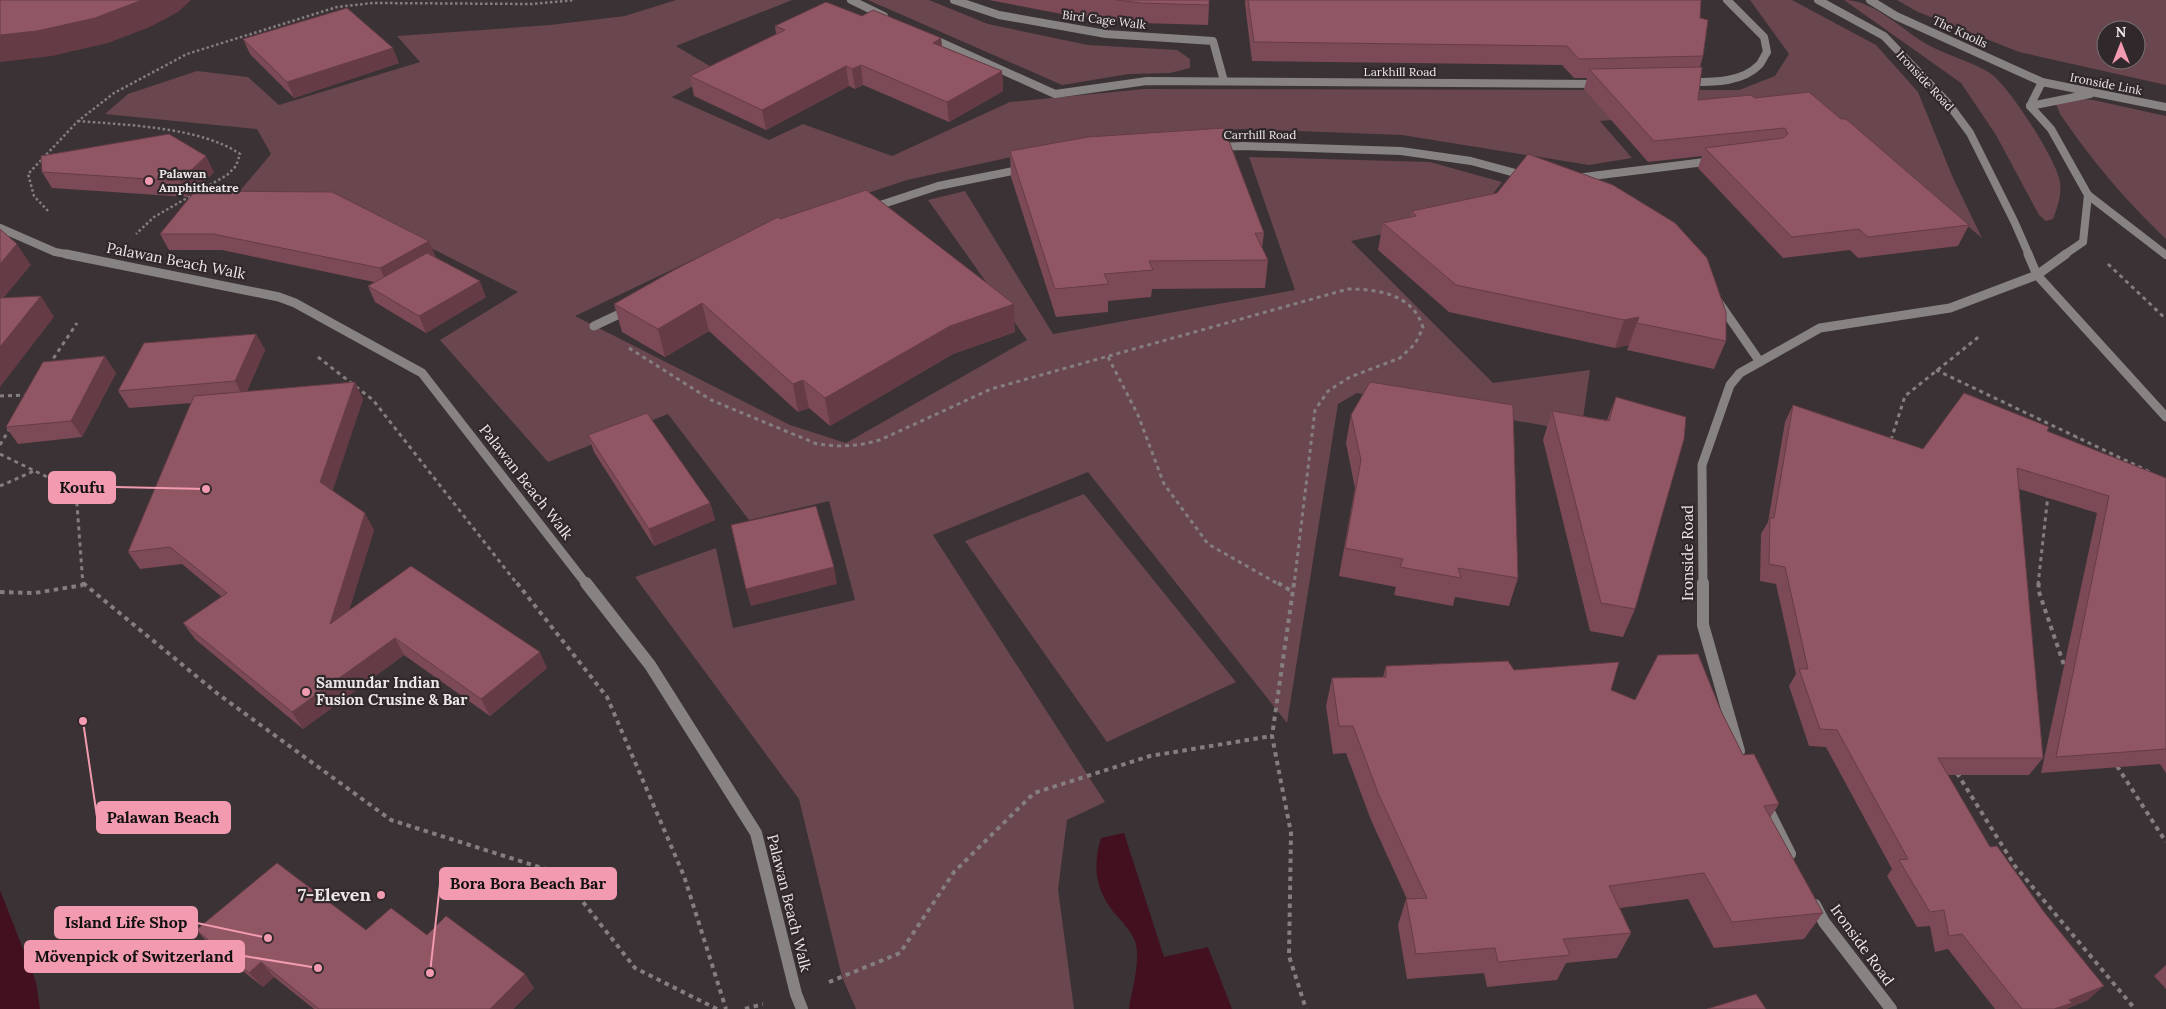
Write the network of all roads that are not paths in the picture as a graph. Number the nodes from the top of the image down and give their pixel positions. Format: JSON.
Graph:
{"nodes":[{"id":1,"x":851,"y":0,"type":"edge"},
{"id":2,"x":954,"y":0,"type":"edge"},
{"id":3,"x":1727,"y":0,"type":"edge"},
{"id":4,"x":1818,"y":0,"type":"edge"},
{"id":5,"x":1870,"y":0,"type":"edge"},
{"id":6,"x":893,"y":20,"type":"edge"},
{"id":7,"x":919,"y":33,"type":"edge"},
{"id":8,"x":1224,"y":81,"type":"junction"},
{"id":9,"x":1684,"y":82,"type":"edge"},
{"id":10,"x":2042,"y":82,"type":"junction"},
{"id":11,"x":1606,"y":84,"type":"edge"},
{"id":12,"x":2096,"y":93,"type":"junction"},
{"id":13,"x":2030,"y":106,"type":"junction"},
{"id":14,"x":2166,"y":107,"type":"edge"},
{"id":15,"x":1214,"y":148,"type":"edge"},
{"id":16,"x":1725,"y":159,"type":"edge"},
{"id":17,"x":1032,"y":167,"type":"edge"},
{"id":18,"x":1538,"y":179,"type":"edge"},
{"id":19,"x":1567,"y":180,"type":"edge"},
{"id":20,"x":2088,"y":195,"type":"junction"},
{"id":21,"x":865,"y":210,"type":"edge"},
{"id":22,"x":0,"y":228,"type":"edge"},
{"id":23,"x":2166,"y":255,"type":"edge"},
{"id":24,"x":2037,"y":275,"type":"junction"},
{"id":25,"x":1706,"y":287,"type":"edge"},
{"id":26,"x":639,"y":304,"type":"edge"},
{"id":27,"x":594,"y":326,"type":"road end"},
{"id":28,"x":1760,"y":362,"type":"junction"},
{"id":29,"x":2166,"y":416,"type":"edge"},
{"id":30,"x":1743,"y":760,"type":"edge"},
{"id":31,"x":1760,"y":794,"type":"edge"},
{"id":32,"x":1794,"y":863,"type":"edge"},
{"id":33,"x":1811,"y":897,"type":"edge"},
{"id":34,"x":802,"y":1009,"type":"edge"},
{"id":35,"x":1891,"y":1009,"type":"edge"}],
"edges":[{"from":1,"to":6,"type":"street"},
{"from":2,"to":8,"type":"street","name":"Bird Cage Walk"},
{"from":3,"to":9,"type":"street"},
{"from":4,"to":24,"type":"street","name":"Ironside Road"},
{"from":5,"to":10,"type":"street","name":"The Knolls"},
{"from":7,"to":8,"type":"street","name":"Larkhill Road"},
{"from":8,"to":11,"type":"street","name":"Larkhill Road"},
{"from":10,"to":12,"type":"street","name":"Ironside Link"},
{"from":10,"to":13,"type":"street"},
{"from":12,"to":13,"type":"street"},
{"from":12,"to":14,"type":"street","name":"Ironside Link"},
{"from":13,"to":20,"type":"street"},
{"from":15,"to":18,"type":"street","name":"Carrhill Road"},
{"from":16,"to":19,"type":"street"},
{"from":17,"to":21,"type":"street"},
{"from":20,"to":23,"type":"street"},
{"from":20,"to":24,"type":"street","name":"Ironside Road"},
{"from":22,"to":34,"type":"street","name":"Palawan Beach Walk"},
{"from":24,"to":28,"type":"street","name":"Ironside Road"},
{"from":24,"to":29,"type":"street"},
{"from":25,"to":28,"type":"street"},
{"from":26,"to":27,"type":"street"},
{"from":28,"to":30,"type":"street","name":"Ironside Road"},
{"from":31,"to":32,"type":"street"},
{"from":33,"to":35,"type":"street","name":"Ironside Road"}]}
